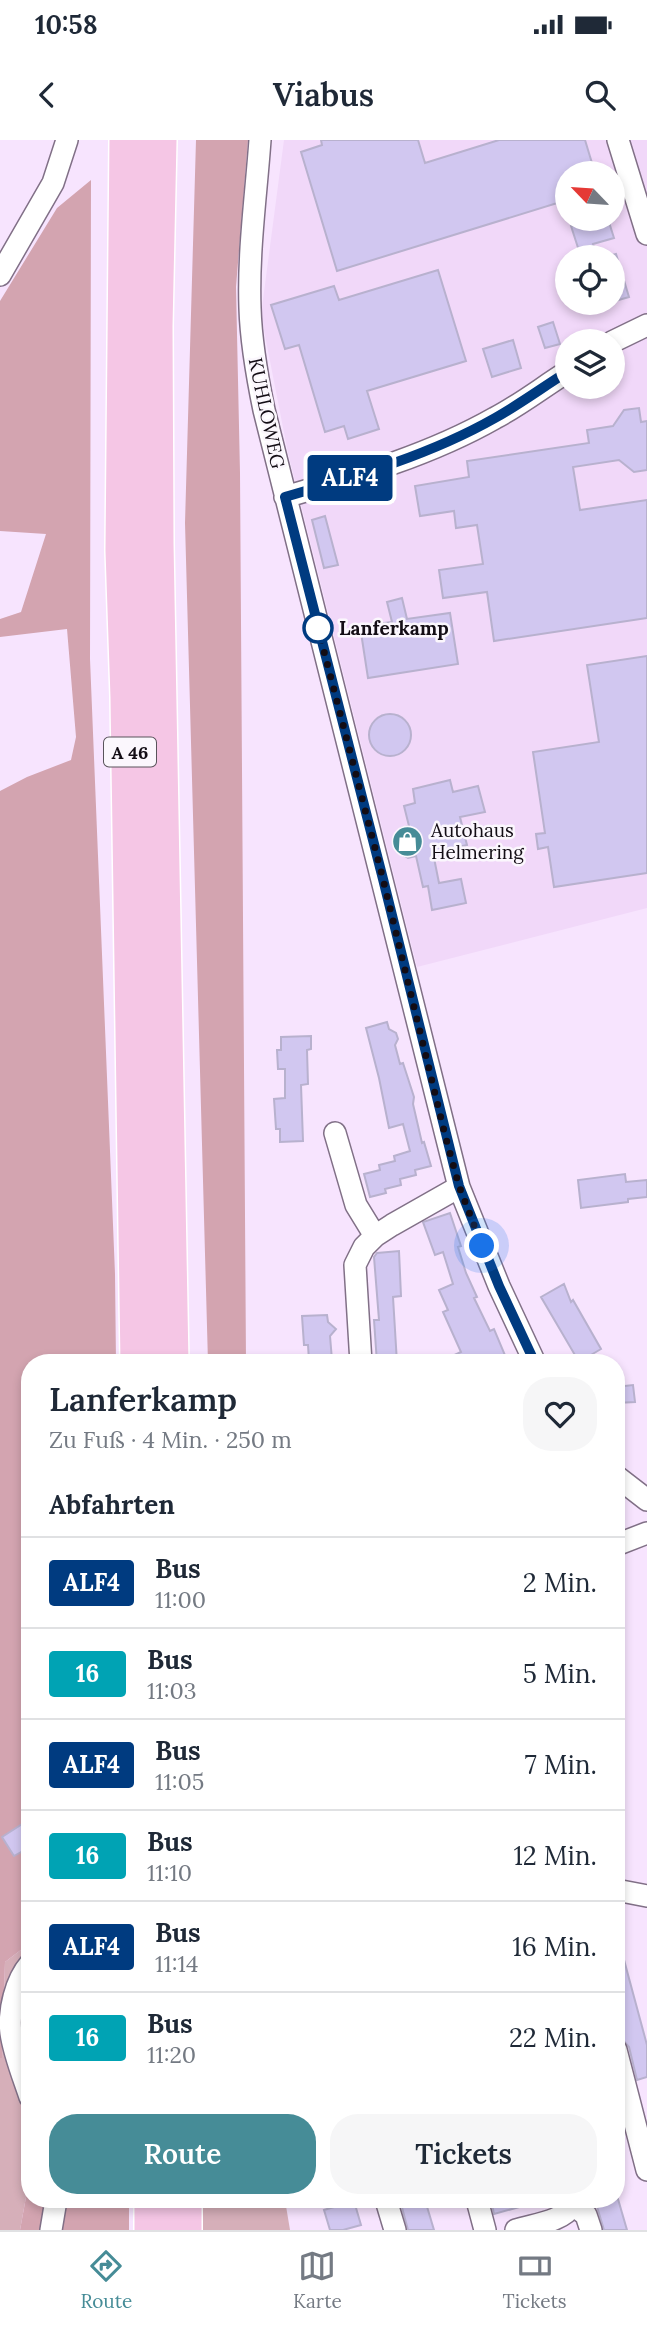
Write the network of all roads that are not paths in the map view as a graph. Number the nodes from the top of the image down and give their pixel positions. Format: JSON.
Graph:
{"nodes":[{"id":1,"x":66,"y":140,"type":"edge"},
{"id":2,"x":128,"y":140,"type":"edge"},
{"id":3,"x":158,"y":140,"type":"edge"},
{"id":4,"x":260,"y":140,"type":"edge"},
{"id":5,"x":618,"y":140,"type":"edge"},
{"id":6,"x":647,"y":234,"type":"edge"},
{"id":7,"x":0,"y":275,"type":"edge"},
{"id":8,"x":647,"y":325,"type":"edge"},
{"id":9,"x":625,"y":336,"type":"edge"},
{"id":10,"x":555,"y":380,"type":"edge"},
{"id":11,"x":285,"y":497,"type":"junction"},
{"id":12,"x":335,"y":1133,"type":"dead end"},
{"id":13,"x":459,"y":1186,"type":"junction"},
{"id":14,"x":375,"y":1236,"type":"junction"},
{"id":15,"x":139,"y":1354,"type":"edge"},
{"id":16,"x":170,"y":1354,"type":"edge"},
{"id":17,"x":361,"y":1354,"type":"edge"},
{"id":18,"x":532,"y":1354,"type":"edge"},
{"id":19,"x":625,"y":1483,"type":"edge"},
{"id":20,"x":647,"y":1500,"type":"edge"},
{"id":21,"x":647,"y":1533,"type":"edge"},
{"id":22,"x":625,"y":1542,"type":"edge"},
{"id":23,"x":625,"y":1892,"type":"edge"},
{"id":24,"x":647,"y":1896,"type":"edge"},
{"id":25,"x":21,"y":1979,"type":"edge"},
{"id":26,"x":21,"y":2067,"type":"edge"},
{"id":27,"x":625,"y":2084,"type":"edge"},
{"id":28,"x":631,"y":2107,"type":"edge"},
{"id":29,"x":647,"y":2170,"type":"edge"},
{"id":30,"x":55,"y":2208,"type":"edge"},
{"id":31,"x":153,"y":2208,"type":"edge"},
{"id":32,"x":183,"y":2208,"type":"edge"},
{"id":33,"x":388,"y":2208,"type":"edge"},
{"id":34,"x":479,"y":2208,"type":"edge"},
{"id":35,"x":570,"y":2208,"type":"edge"},
{"id":36,"x":579,"y":2208,"type":"edge"},
{"id":37,"x":51,"y":2230,"type":"edge"},
{"id":38,"x":153,"y":2230,"type":"edge"},
{"id":39,"x":183,"y":2230,"type":"edge"},
{"id":40,"x":395,"y":2230,"type":"edge"},
{"id":41,"x":485,"y":2230,"type":"edge"},
{"id":42,"x":516,"y":2230,"type":"edge"},
{"id":43,"x":591,"y":2230,"type":"edge"}],
"edges":[{"from":1,"to":7,"type":"street"},
{"from":2,"to":15,"type":"highway","number":"A 46"},
{"from":3,"to":16,"type":"highway","number":"A 46"},
{"from":4,"to":11,"type":"street","name":"KUHLOWEG"},
{"from":5,"to":6,"type":"street"},
{"from":8,"to":9,"type":"street"},
{"from":10,"to":11,"type":"street"},
{"from":11,"to":13,"type":"street","name":"KUHLOWEG"},
{"from":12,"to":14,"type":"street"},
{"from":13,"to":14,"type":"street"},
{"from":13,"to":18,"type":"street","name":"KUHLOWEG"},
{"from":14,"to":17,"type":"street"},
{"from":19,"to":20,"type":"street"},
{"from":21,"to":22,"type":"street"},
{"from":23,"to":24,"type":"street"},
{"from":25,"to":26,"type":"street"},
{"from":27,"to":28,"type":"street"},
{"from":28,"to":29,"type":"street"},
{"from":30,"to":37,"type":"street"},
{"from":31,"to":38,"type":"highway"},
{"from":32,"to":39,"type":"highway"},
{"from":33,"to":40,"type":"street"},
{"from":34,"to":41,"type":"street"},
{"from":35,"to":42,"type":"street"},
{"from":36,"to":43,"type":"street"}]}
